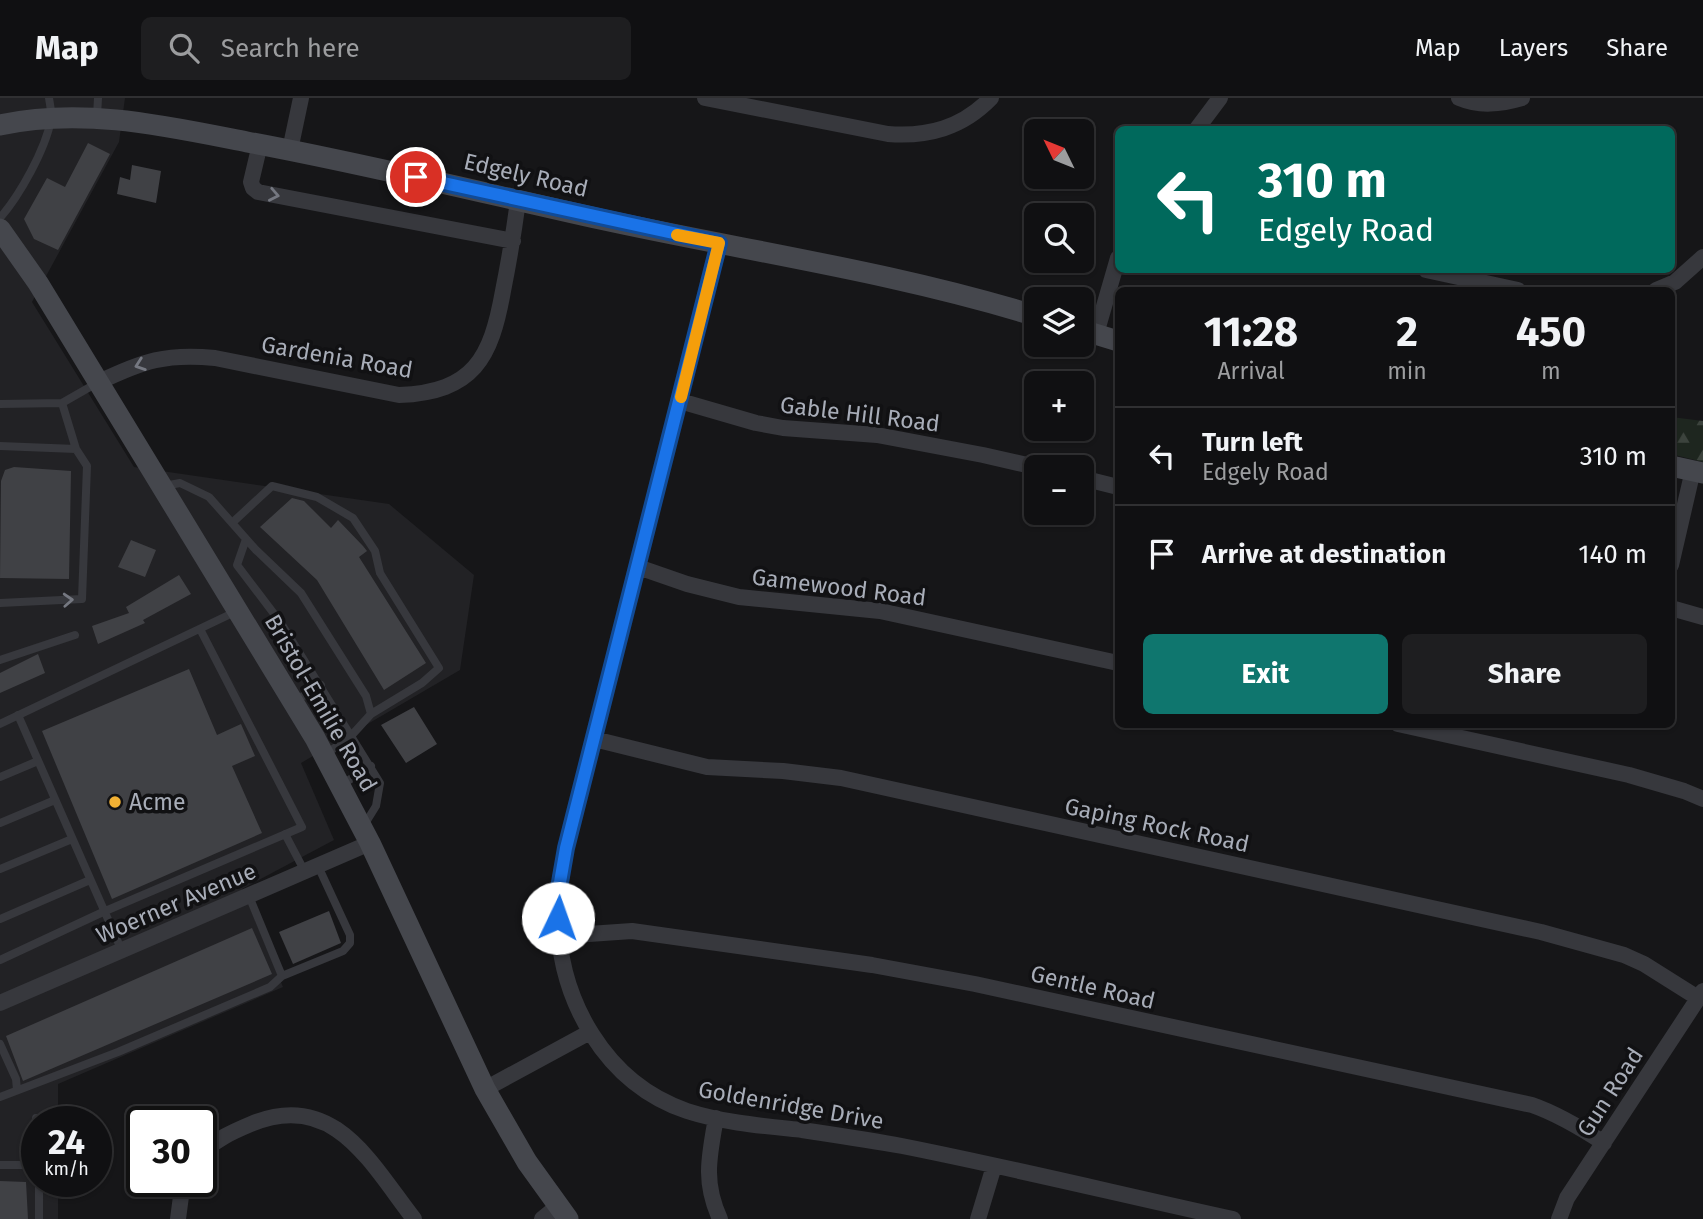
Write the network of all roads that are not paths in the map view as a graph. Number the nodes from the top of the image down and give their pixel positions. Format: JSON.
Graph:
{"nodes":[{"id":1,"x":301,"y":98,"type":"edge"},
{"id":2,"x":705,"y":98,"type":"edge"},
{"id":3,"x":990,"y":98,"type":"edge"},
{"id":4,"x":1220,"y":98,"type":"edge"},
{"id":5,"x":1459,"y":98,"type":"edge"},
{"id":6,"x":1522,"y":98,"type":"edge"},
{"id":7,"x":50,"y":108,"type":"edge"},
{"id":8,"x":98,"y":108,"type":"edge"},
{"id":9,"x":0,"y":125,"type":"edge"},
{"id":10,"x":1199,"y":126,"type":"edge"},
{"id":11,"x":260,"y":144,"type":"junction"},
{"id":12,"x":290,"y":150,"type":"junction"},
{"id":13,"x":518,"y":201,"type":"junction"},
{"id":14,"x":0,"y":218,"type":"edge"},
{"id":15,"x":0,"y":229,"type":"edge"},
{"id":16,"x":513,"y":241,"type":"junction"},
{"id":17,"x":719,"y":243,"type":"junction"},
{"id":18,"x":1703,"y":257,"type":"edge"},
{"id":19,"x":1115,"y":266,"type":"edge"},
{"id":20,"x":1440,"y":273,"type":"edge"},
{"id":21,"x":1504,"y":287,"type":"edge"},
{"id":22,"x":1663,"y":287,"type":"edge"},
{"id":23,"x":1024,"y":313,"type":"edge"},
{"id":24,"x":1094,"y":319,"type":"edge"},
{"id":25,"x":1094,"y":334,"type":"edge"},
{"id":26,"x":1115,"y":340,"type":"edge"},
{"id":27,"x":99,"y":382,"type":"junction"},
{"id":28,"x":680,"y":401,"type":"junction"},
{"id":29,"x":62,"y":403,"type":"junction"},
{"id":30,"x":0,"y":404,"type":"edge"},
{"id":31,"x":0,"y":446,"type":"edge"},
{"id":32,"x":76,"y":449,"type":"junction"},
{"id":33,"x":1024,"y":464,"type":"edge"},
{"id":34,"x":1675,"y":467,"type":"edge"},
{"id":35,"x":1698,"y":472,"type":"edge"},
{"id":36,"x":1094,"y":481,"type":"edge"},
{"id":37,"x":1115,"y":486,"type":"edge"},
{"id":38,"x":162,"y":487,"type":"junction"},
{"id":39,"x":232,"y":523,"type":"junction"},
{"id":40,"x":246,"y":538,"type":"junction"},
{"id":41,"x":1675,"y":551,"type":"edge"},
{"id":42,"x":638,"y":567,"type":"junction"},
{"id":43,"x":0,"y":603,"type":"edge"},
{"id":44,"x":1675,"y":609,"type":"edge"},
{"id":45,"x":237,"y":611,"type":"junction"},
{"id":46,"x":1703,"y":617,"type":"edge"},
{"id":47,"x":200,"y":629,"type":"junction"},
{"id":48,"x":75,"y":635,"type":"dead end"},
{"id":49,"x":0,"y":660,"type":"edge"},
{"id":50,"x":1115,"y":662,"type":"edge"},
{"id":51,"x":321,"y":685,"type":"junction"},
{"id":52,"x":293,"y":702,"type":"junction"},
{"id":53,"x":371,"y":714,"type":"junction"},
{"id":54,"x":18,"y":715,"type":"junction"},
{"id":55,"x":0,"y":724,"type":"edge"},
{"id":56,"x":1416,"y":728,"type":"edge"},
{"id":57,"x":351,"y":736,"type":"junction"},
{"id":58,"x":594,"y":739,"type":"junction"},
{"id":59,"x":324,"y":755,"type":"junction"},
{"id":60,"x":38,"y":761,"type":"junction"},
{"id":61,"x":371,"y":766,"type":"junction"},
{"id":62,"x":0,"y":777,"type":"edge"},
{"id":63,"x":341,"y":785,"type":"junction"},
{"id":64,"x":1703,"y":799,"type":"edge"},
{"id":65,"x":55,"y":800,"type":"junction"},
{"id":66,"x":0,"y":823,"type":"edge"},
{"id":67,"x":285,"y":834,"type":"junction"},
{"id":68,"x":366,"y":835,"type":"junction"},
{"id":69,"x":72,"y":839,"type":"junction"},
{"id":70,"x":0,"y":869,"type":"edge"},
{"id":71,"x":311,"y":869,"type":"junction"},
{"id":72,"x":90,"y":880,"type":"junction"},
{"id":73,"x":249,"y":896,"type":"junction"},
{"id":74,"x":103,"y":912,"type":"junction"},
{"id":75,"x":0,"y":919,"type":"edge"},
{"id":76,"x":560,"y":936,"type":"junction"},
{"id":77,"x":122,"y":951,"type":"junction"},
{"id":78,"x":0,"y":960,"type":"edge"},
{"id":79,"x":282,"y":976,"type":"junction"},
{"id":80,"x":1700,"y":994,"type":"edge"},
{"id":81,"x":0,"y":1003,"type":"edge"},
{"id":82,"x":590,"y":1032,"type":"junction"},
{"id":83,"x":0,"y":1044,"type":"edge"},
{"id":84,"x":485,"y":1089,"type":"junction"},
{"id":85,"x":17,"y":1090,"type":"junction"},
{"id":86,"x":0,"y":1097,"type":"edge"},
{"id":87,"x":716,"y":1118,"type":"junction"},
{"id":88,"x":217,"y":1141,"type":"edge"},
{"id":89,"x":1604,"y":1143,"type":"junction"},
{"id":90,"x":0,"y":1165,"type":"edge"},
{"id":91,"x":21,"y":1166,"type":"edge"},
{"id":92,"x":994,"y":1166,"type":"junction"},
{"id":93,"x":39,"y":1197,"type":"edge"},
{"id":94,"x":181,"y":1197,"type":"edge"},
{"id":95,"x":556,"y":1215,"type":"edge"},
{"id":96,"x":39,"y":1219,"type":"edge"},
{"id":97,"x":178,"y":1219,"type":"edge"},
{"id":98,"x":414,"y":1219,"type":"edge"},
{"id":99,"x":720,"y":1219,"type":"edge"},
{"id":100,"x":978,"y":1219,"type":"edge"},
{"id":101,"x":1233,"y":1219,"type":"edge"},
{"id":102,"x":1559,"y":1219,"type":"edge"}],
"edges":[{"from":1,"to":12,"type":"street"},
{"from":2,"to":3,"type":"street"},
{"from":4,"to":10,"type":"street"},
{"from":5,"to":6,"type":"street"},
{"from":7,"to":8,"type":"street","name":"Edgely Road"},
{"from":7,"to":9,"type":"street","name":"Edgely Road"},
{"from":7,"to":14,"type":"lane"},
{"from":8,"to":11,"type":"street","name":"Edgely Road"},
{"from":11,"to":12,"type":"street","name":"Edgely Road"},
{"from":11,"to":16,"type":"street","one_way":true},
{"from":12,"to":13,"type":"street","name":"Edgely Road"},
{"from":13,"to":16,"type":"street","name":"Gardenia Road"},
{"from":13,"to":17,"type":"street","name":"Edgely Road"},
{"from":15,"to":27,"type":"street","name":"Bristol-Emilie Road"},
{"from":16,"to":27,"type":"street","name":"Gardenia Road","one_way":true},
{"from":17,"to":23,"type":"street","name":"Edgely Road"},
{"from":17,"to":28,"type":"street","name":"Goldenridge Drive"},
{"from":18,"to":22,"type":"street"},
{"from":19,"to":24,"type":"street"},
{"from":20,"to":21,"type":"street"},
{"from":25,"to":26,"type":"street"},
{"from":27,"to":29,"type":"lane"},
{"from":27,"to":38,"type":"street","name":"Bristol-Emilie Road"},
{"from":28,"to":33,"type":"street","name":"Gable Hill Road"},
{"from":28,"to":42,"type":"street","name":"Goldenridge Drive"},
{"from":29,"to":30,"type":"lane"},
{"from":29,"to":32,"type":"lane"},
{"from":31,"to":32,"type":"lane"},
{"from":43,"to":32,"type":"lane","one_way":true},
{"from":34,"to":35,"type":"street"},
{"from":35,"to":41,"type":"street"},
{"from":36,"to":37,"type":"street"},
{"from":38,"to":39,"type":"lane"},
{"from":38,"to":45,"type":"street","name":"Bristol-Emilie Road"},
{"from":39,"to":40,"type":"lane"},
{"from":39,"to":53,"type":"lane"},
{"from":40,"to":51,"type":"lane"},
{"from":40,"to":53,"type":"lane"},
{"from":42,"to":50,"type":"street","name":"Gamewood Road"},
{"from":42,"to":58,"type":"street","name":"Goldenridge Drive"},
{"from":44,"to":46,"type":"street"},
{"from":45,"to":47,"type":"lane"},
{"from":45,"to":52,"type":"street","name":"Bristol-Emilie Road"},
{"from":47,"to":54,"type":"lane"},
{"from":47,"to":67,"type":"lane"},
{"from":48,"to":49,"type":"lane"},
{"from":51,"to":52,"type":"lane"},
{"from":51,"to":57,"type":"lane"},
{"from":52,"to":59,"type":"street","name":"Bristol-Emilie Road"},
{"from":53,"to":57,"type":"lane"},
{"from":54,"to":55,"type":"lane"},
{"from":54,"to":60,"type":"lane"},
{"from":56,"to":64,"type":"street"},
{"from":57,"to":59,"type":"lane"},
{"from":57,"to":61,"type":"lane"},
{"from":58,"to":76,"type":"street","name":"Goldenridge Drive"},
{"from":58,"to":80,"type":"street","name":"Gaping Rock Road"},
{"from":59,"to":63,"type":"street","name":"Bristol-Emilie Road"},
{"from":60,"to":62,"type":"lane"},
{"from":60,"to":65,"type":"lane"},
{"from":61,"to":63,"type":"lane"},
{"from":61,"to":68,"type":"lane"},
{"from":63,"to":68,"type":"street","name":"Bristol-Emilie Road"},
{"from":65,"to":66,"type":"lane"},
{"from":65,"to":69,"type":"lane"},
{"from":67,"to":71,"type":"lane"},
{"from":67,"to":74,"type":"lane"},
{"from":68,"to":71,"type":"street","name":"Woerner Avenue"},
{"from":68,"to":84,"type":"street","name":"Bristol-Emilie Road"},
{"from":69,"to":70,"type":"lane"},
{"from":69,"to":72,"type":"lane"},
{"from":71,"to":73,"type":"street","name":"Woerner Avenue"},
{"from":71,"to":79,"type":"lane"},
{"from":72,"to":74,"type":"lane"},
{"from":72,"to":75,"type":"lane"},
{"from":73,"to":77,"type":"street","name":"Woerner Avenue"},
{"from":73,"to":79,"type":"lane"},
{"from":74,"to":77,"type":"lane"},
{"from":74,"to":78,"type":"lane"},
{"from":76,"to":82,"type":"street","name":"Goldenridge Drive"},
{"from":76,"to":89,"type":"street","name":"Gentle Road"},
{"from":77,"to":81,"type":"street","name":"Woerner Avenue"},
{"from":79,"to":85,"type":"lane"},
{"from":80,"to":89,"type":"street","name":"Gun Road"},
{"from":82,"to":84,"type":"street"},
{"from":82,"to":87,"type":"street","name":"Goldenridge Drive"},
{"from":83,"to":85,"type":"lane"},
{"from":84,"to":95,"type":"street","name":"Bristol-Emilie Road"},
{"from":85,"to":86,"type":"lane"},
{"from":87,"to":92,"type":"street","name":"Goldenridge Drive"},
{"from":87,"to":99,"type":"street"},
{"from":88,"to":98,"type":"street"},
{"from":89,"to":102,"type":"street","name":"Gun Road"},
{"from":90,"to":91,"type":"lane"},
{"from":92,"to":100,"type":"street"},
{"from":92,"to":101,"type":"street","name":"Goldenridge Drive"},
{"from":93,"to":96,"type":"lane"},
{"from":94,"to":97,"type":"street"}]}
